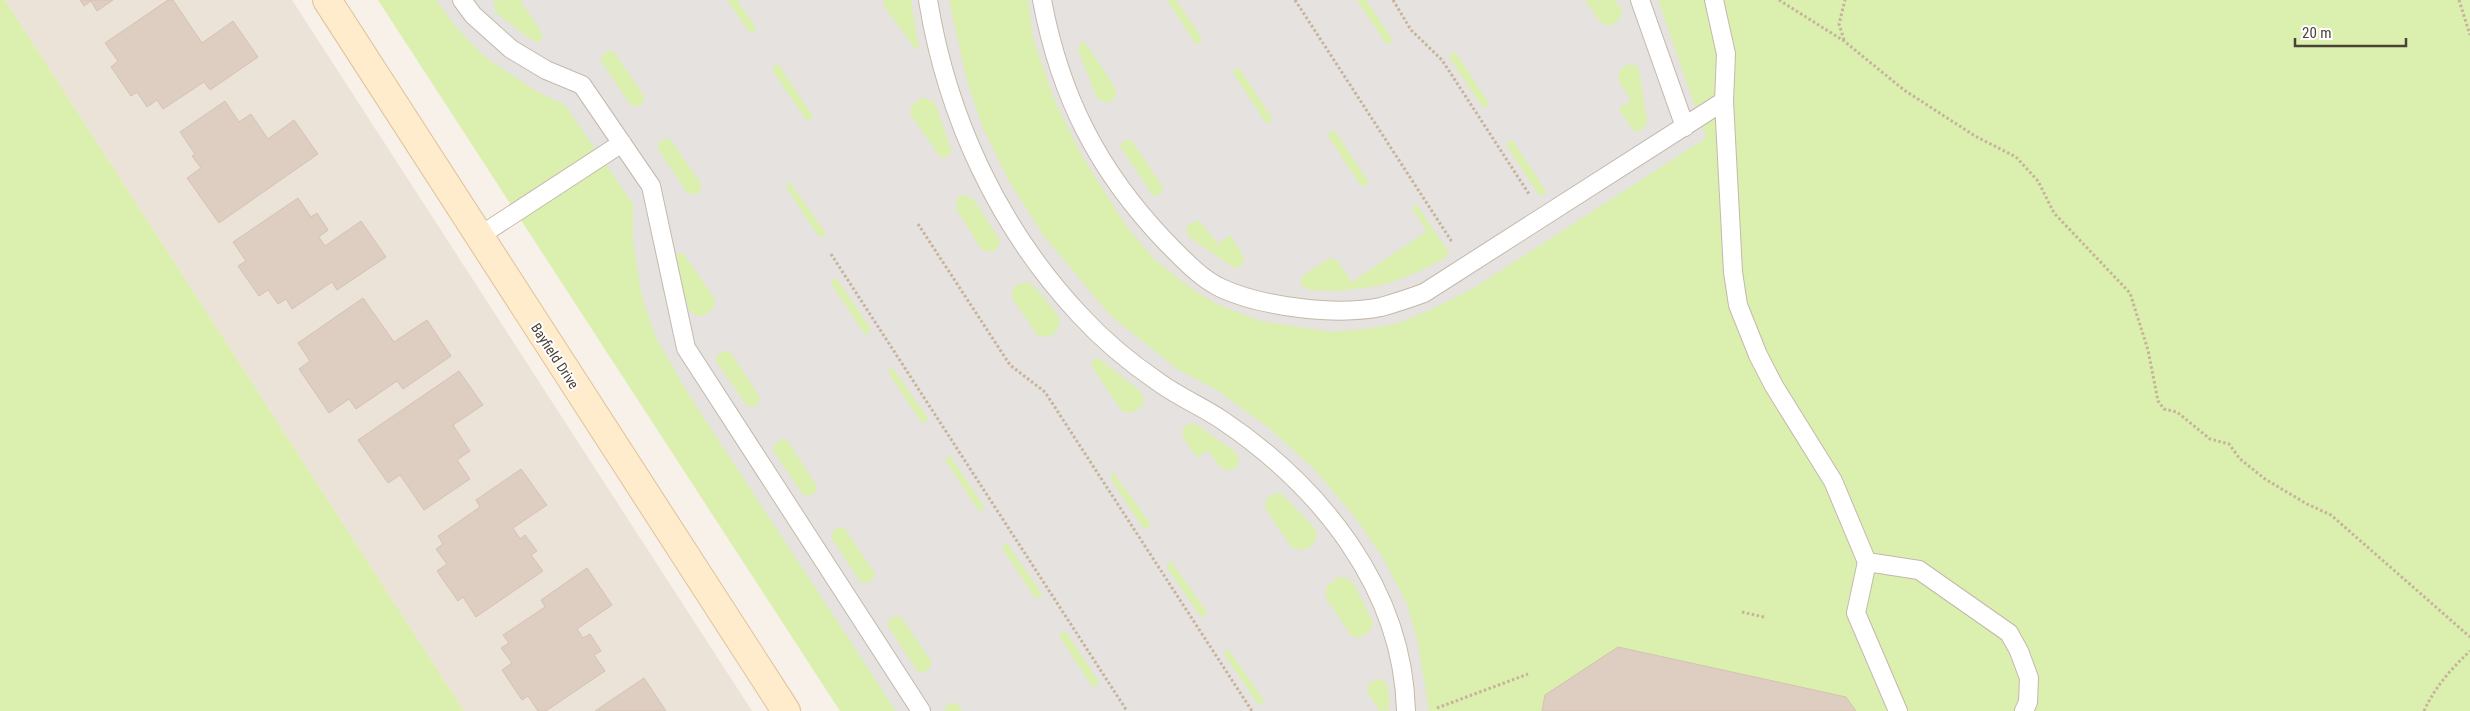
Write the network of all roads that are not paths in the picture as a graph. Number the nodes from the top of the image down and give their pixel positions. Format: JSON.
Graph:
{"nodes":[{"id":1,"x":326,"y":0,"type":"edge"},
{"id":2,"x":462,"y":0,"type":"edge"},
{"id":3,"x":928,"y":0,"type":"edge"},
{"id":4,"x":1042,"y":0,"type":"edge"},
{"id":5,"x":1640,"y":0,"type":"edge"},
{"id":6,"x":1714,"y":0,"type":"edge"},
{"id":7,"x":1724,"y":101,"type":"junction"},
{"id":8,"x":1685,"y":127,"type":"junction"},
{"id":9,"x":622,"y":143,"type":"junction"},
{"id":10,"x":478,"y":237,"type":"junction"},
{"id":11,"x":1867,"y":562,"type":"junction"},
{"id":12,"x":786,"y":711,"type":"edge"},
{"id":13,"x":921,"y":711,"type":"edge"},
{"id":14,"x":1406,"y":711,"type":"edge"},
{"id":15,"x":1898,"y":711,"type":"edge"},
{"id":16,"x":2024,"y":711,"type":"edge"}],
"edges":[{"from":1,"to":10,"type":"street","name":"Bayfield Drive"},
{"from":2,"to":9,"type":"lane"},
{"from":3,"to":14,"type":"lane"},
{"from":4,"to":8,"type":"lane"},
{"from":5,"to":8,"type":"lane"},
{"from":6,"to":7,"type":"lane"},
{"from":7,"to":8,"type":"lane"},
{"from":7,"to":11,"type":"lane"},
{"from":9,"to":10,"type":"lane"},
{"from":9,"to":13,"type":"lane"},
{"from":10,"to":12,"type":"street","name":"Bayfield Drive"},
{"from":11,"to":15,"type":"lane"},
{"from":11,"to":16,"type":"lane"}]}
